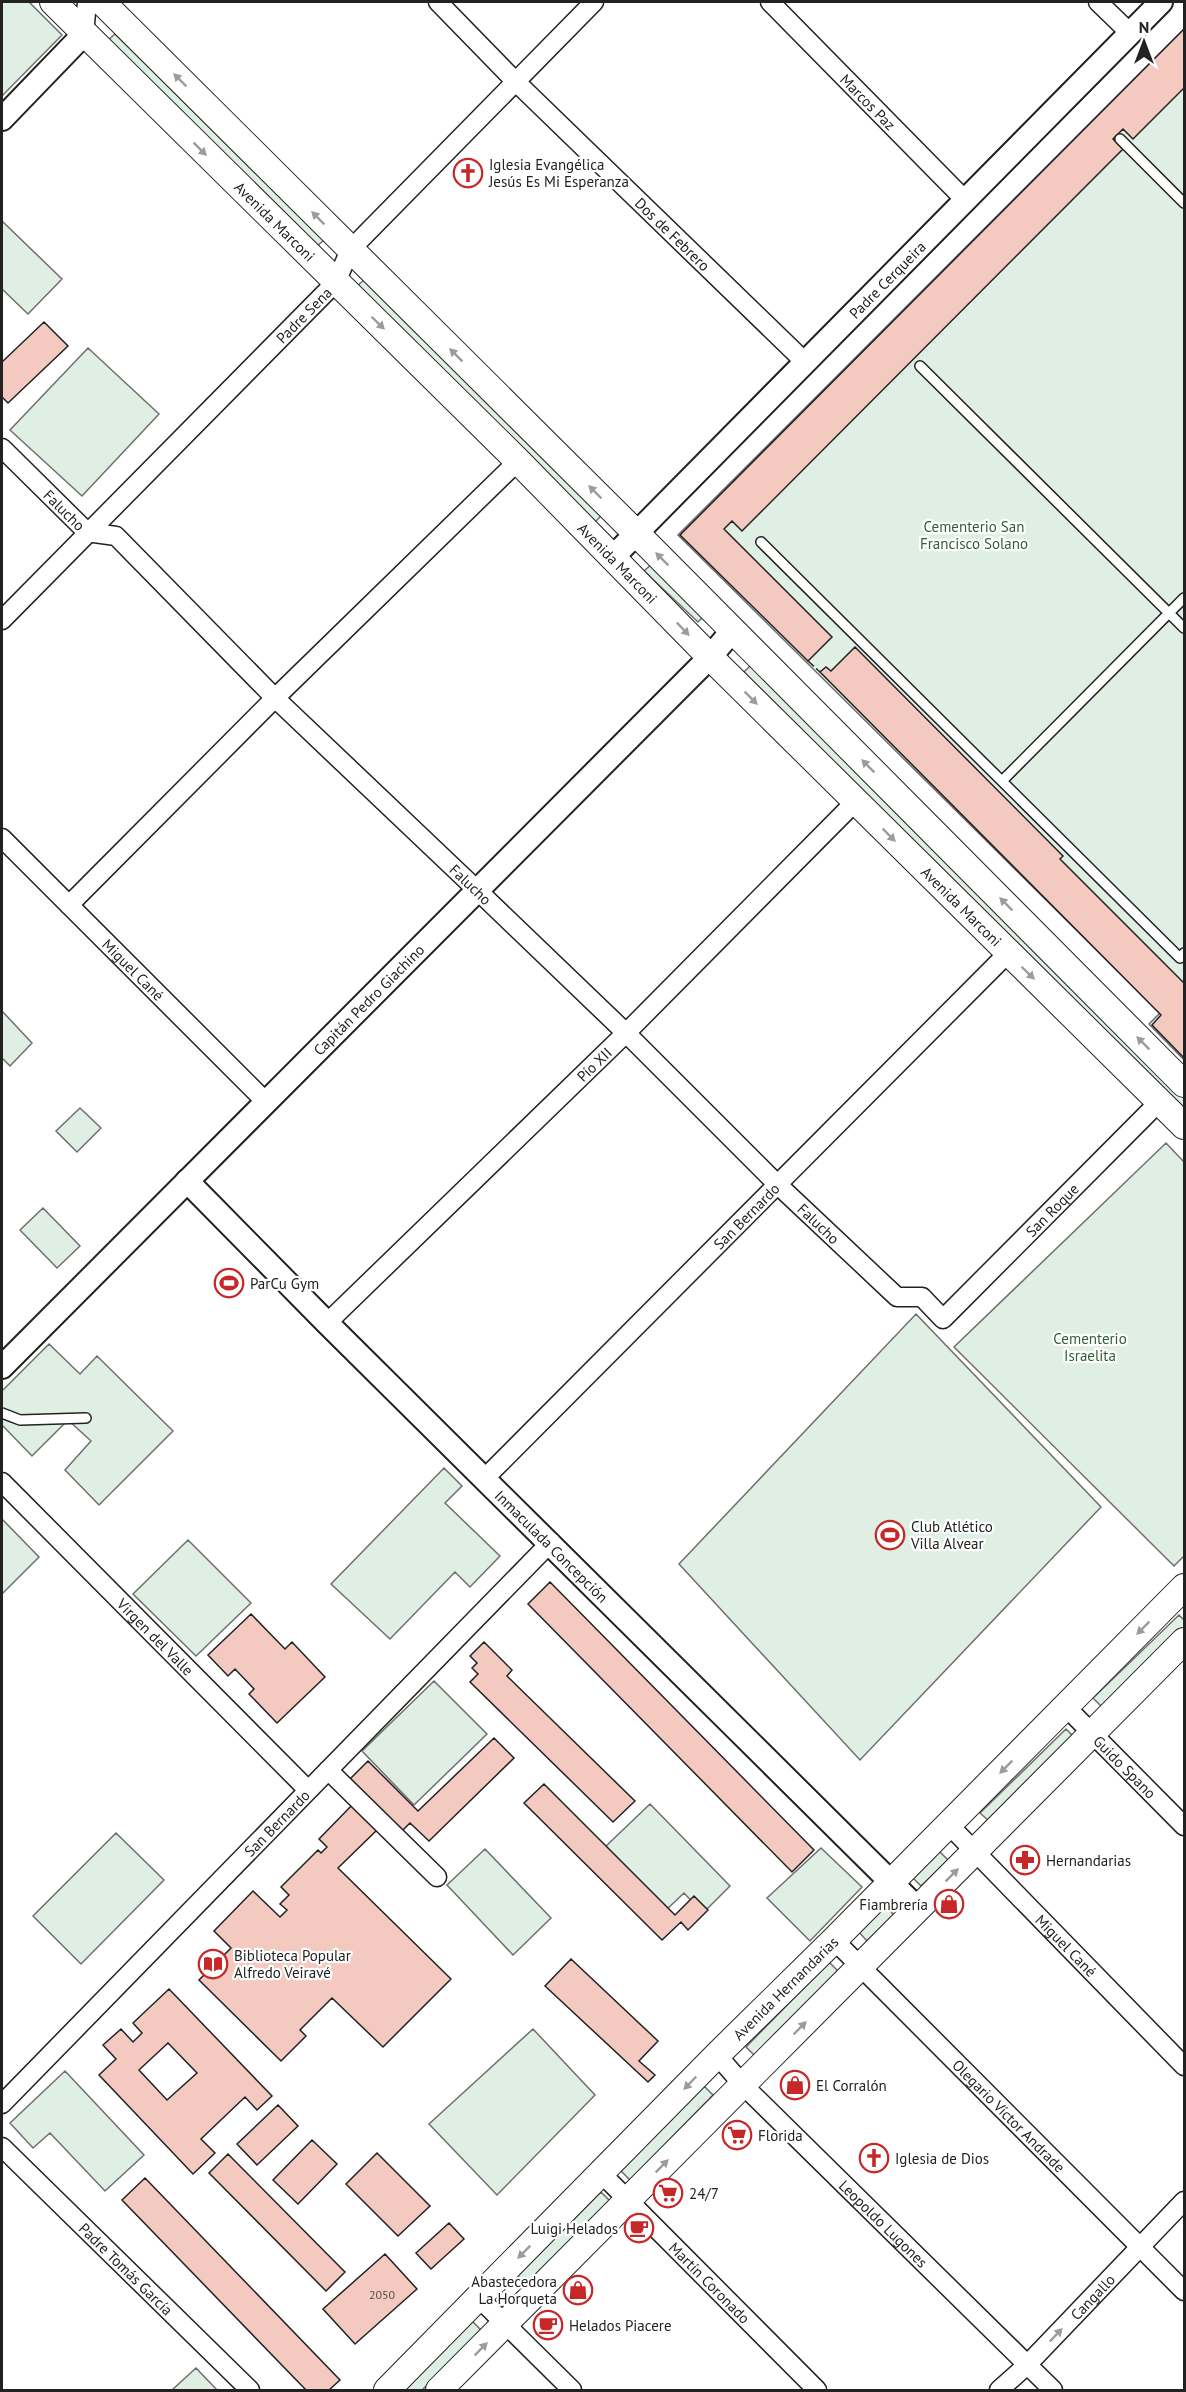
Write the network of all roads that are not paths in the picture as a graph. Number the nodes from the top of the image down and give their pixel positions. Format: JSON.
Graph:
{"nodes":[{"id":1,"x":53,"y":2,"type":"edge"},
{"id":2,"x":87,"y":2,"type":"edge"},
{"id":3,"x":102,"y":2,"type":"edge"},
{"id":4,"x":438,"y":2,"type":"edge"},
{"id":5,"x":594,"y":2,"type":"edge"},
{"id":6,"x":770,"y":2,"type":"edge"},
{"id":7,"x":1098,"y":2,"type":"edge"},
{"id":8,"x":1161,"y":2,"type":"edge"},
{"id":9,"x":1130,"y":33,"type":"junction"},
{"id":10,"x":84,"y":34,"type":"junction"},
{"id":11,"x":515,"y":81,"type":"junction"},
{"id":12,"x":2,"y":119,"type":"edge"},
{"id":13,"x":1120,"y":139,"type":"dead end"},
{"id":14,"x":966,"y":201,"type":"junction"},
{"id":15,"x":1185,"y":204,"type":"edge"},
{"id":16,"x":350,"y":250,"type":"junction"},
{"id":17,"x":336,"y":282,"type":"junction"},
{"id":18,"x":806,"y":363,"type":"junction"},
{"id":19,"x":920,"y":366,"type":"dead end"},
{"id":20,"x":2,"y":448,"type":"edge"},
{"id":21,"x":519,"y":461,"type":"junction"},
{"id":22,"x":87,"y":532,"type":"junction"},
{"id":23,"x":636,"y":533,"type":"junction"},
{"id":24,"x":762,"y":542,"type":"dead end"},
{"id":25,"x":613,"y":557,"type":"junction"},
{"id":26,"x":1185,"y":598,"type":"edge"},
{"id":27,"x":1169,"y":613,"type":"junction"},
{"id":28,"x":2,"y":620,"type":"edge"},
{"id":29,"x":1185,"y":628,"type":"edge"},
{"id":30,"x":733,"y":630,"type":"junction"},
{"id":31,"x":710,"y":657,"type":"junction"},
{"id":32,"x":275,"y":698,"type":"junction"},
{"id":33,"x":1002,"y":781,"type":"junction"},
{"id":34,"x":855,"y":801,"type":"junction"},
{"id":35,"x":2,"y":838,"type":"edge"},
{"id":36,"x":477,"y":890,"type":"junction"},
{"id":37,"x":69,"y":905,"type":"junction"},
{"id":38,"x":1008,"y":953,"type":"junction"},
{"id":39,"x":1185,"y":953,"type":"edge"},
{"id":40,"x":626,"y":1033,"type":"junction"},
{"id":41,"x":1185,"y":1084,"type":"edge"},
{"id":42,"x":1160,"y":1101,"type":"junction"},
{"id":43,"x":266,"y":1102,"type":"junction"},
{"id":44,"x":1185,"y":1126,"type":"edge"},
{"id":45,"x":187,"y":1181,"type":"junction"},
{"id":46,"x":777,"y":1184,"type":"junction"},
{"id":47,"x":943,"y":1319,"type":"joint"},
{"id":48,"x":327,"y":1323,"type":"junction"},
{"id":49,"x":2,"y":1367,"type":"edge"},
{"id":50,"x":2,"y":1413,"type":"edge"},
{"id":51,"x":86,"y":1418,"type":"dead end"},
{"id":52,"x":485,"y":1478,"type":"junction"},
{"id":53,"x":2,"y":1482,"type":"edge"},
{"id":54,"x":551,"y":1542,"type":"junction"},
{"id":55,"x":1184,"y":1587,"type":"edge"},
{"id":56,"x":1185,"y":1641,"type":"edge"},
{"id":57,"x":1066,"y":1707,"type":"junction"},
{"id":58,"x":1092,"y":1734,"type":"junction"},
{"id":59,"x":328,"y":1770,"type":"junction"},
{"id":60,"x":308,"y":1790,"type":"junction"},
{"id":61,"x":948,"y":1825,"type":"junction"},
{"id":62,"x":1185,"y":1826,"type":"edge"},
{"id":63,"x":975,"y":1851,"type":"junction"},
{"id":64,"x":437,"y":1877,"type":"dead end"},
{"id":65,"x":892,"y":1882,"type":"junction"},
{"id":66,"x":918,"y":1908,"type":"junction"},
{"id":67,"x":834,"y":1940,"type":"junction"},
{"id":68,"x":861,"y":1966,"type":"junction"},
{"id":69,"x":717,"y":2055,"type":"junction"},
{"id":70,"x":1185,"y":2066,"type":"edge"},
{"id":71,"x":743,"y":2085,"type":"junction"},
{"id":72,"x":2,"y":2104,"type":"edge"},
{"id":73,"x":2,"y":2147,"type":"edge"},
{"id":74,"x":602,"y":2174,"type":"junction"},
{"id":75,"x":629,"y":2200,"type":"junction"},
{"id":76,"x":1185,"y":2201,"type":"edge"},
{"id":77,"x":1141,"y":2247,"type":"junction"},
{"id":78,"x":1185,"y":2291,"type":"edge"},
{"id":79,"x":479,"y":2298,"type":"junction"},
{"id":80,"x":505,"y":2325,"type":"junction"},
{"id":81,"x":1027,"y":2365,"type":"junction"},
{"id":82,"x":250,"y":2391,"type":"edge"},
{"id":83,"x":387,"y":2391,"type":"edge"},
{"id":84,"x":439,"y":2391,"type":"edge"},
{"id":85,"x":572,"y":2391,"type":"edge"},
{"id":86,"x":817,"y":2391,"type":"edge"},
{"id":87,"x":999,"y":2391,"type":"edge"},
{"id":88,"x":1053,"y":2391,"type":"edge"}],
"edges":[{"from":1,"to":10,"type":"main road","name":"Avenida Marconi"},
{"from":2,"to":10,"type":"street"},
{"from":16,"to":3,"type":"main road","one_way":true},
{"from":4,"to":11,"type":"street","name":"Dos de Febrero"},
{"from":5,"to":11,"type":"street","name":"Padre Sena"},
{"from":6,"to":14,"type":"street","name":"Marcos Paz"},
{"from":7,"to":9,"type":"street"},
{"from":8,"to":9,"type":"street","name":"Padre Cerqueira"},
{"from":9,"to":14,"type":"street","name":"Padre Cerqueira"},
{"from":10,"to":12,"type":"street"},
{"from":10,"to":17,"type":"main road","name":"Avenida Marconi","one_way":true},
{"from":11,"to":16,"type":"street","name":"Padre Sena"},
{"from":11,"to":18,"type":"street","name":"Dos de Febrero"},
{"from":13,"to":15,"type":"lane"},
{"from":14,"to":18,"type":"street","name":"Padre Cerqueira"},
{"from":16,"to":17,"type":"street","name":"Padre Sena"},
{"from":23,"to":16,"type":"main road","one_way":true},
{"from":17,"to":21,"type":"main road","name":"Avenida Marconi","one_way":true},
{"from":17,"to":22,"type":"street","name":"Padre Sena"},
{"from":18,"to":23,"type":"street","name":"Padre Cerqueira"},
{"from":19,"to":27,"type":"lane"},
{"from":20,"to":22,"type":"street","name":"Falucho"},
{"from":21,"to":25,"type":"main road","name":"Avenida Marconi"},
{"from":21,"to":32,"type":"street"},
{"from":22,"to":28,"type":"street","name":"Padre Sena"},
{"from":22,"to":32,"type":"street","name":"Falucho"},
{"from":23,"to":25,"type":"street","name":"Padre Cerqueira"},
{"from":30,"to":23,"type":"main road","one_way":true},
{"from":24,"to":33,"type":"lane"},
{"from":25,"to":31,"type":"main road","name":"Avenida Marconi","one_way":true},
{"from":26,"to":27,"type":"lane"},
{"from":27,"to":29,"type":"lane"},
{"from":27,"to":33,"type":"lane"},
{"from":30,"to":31,"type":"street","name":"Capitán Pedro Giachino"},
{"from":41,"to":30,"type":"main road","one_way":true},
{"from":31,"to":34,"type":"main road","name":"Avenida Marconi","one_way":true},
{"from":31,"to":36,"type":"street","name":"Capitán Pedro Giachino"},
{"from":32,"to":36,"type":"street","name":"Falucho"},
{"from":32,"to":37,"type":"street"},
{"from":33,"to":39,"type":"lane"},
{"from":34,"to":38,"type":"main road","name":"Avenida Marconi","one_way":true},
{"from":34,"to":40,"type":"street","name":"Pío XII"},
{"from":35,"to":37,"type":"street","name":"Miguel Cané"},
{"from":36,"to":40,"type":"street","name":"Falucho"},
{"from":36,"to":43,"type":"street","name":"Capitán Pedro Giachino"},
{"from":37,"to":43,"type":"street","name":"Miguel Cané"},
{"from":38,"to":42,"type":"main road","name":"Avenida Marconi","one_way":true},
{"from":38,"to":46,"type":"street","name":"San Bernardo"},
{"from":40,"to":46,"type":"street","name":"Falucho"},
{"from":40,"to":48,"type":"street","name":"Pío XII"},
{"from":42,"to":44,"type":"main road","name":"Avenida Marconi"},
{"from":42,"to":47,"type":"street","name":"San Roque"},
{"from":43,"to":45,"type":"street","name":"Capitán Pedro Giachino"},
{"from":45,"to":48,"type":"street","name":"Inmaculada Concepción"},
{"from":45,"to":49,"type":"street","name":"Capitán Pedro Giachino"},
{"from":46,"to":47,"type":"street","name":"Falucho"},
{"from":46,"to":52,"type":"street","name":"San Bernardo"},
{"from":48,"to":52,"type":"street","name":"Inmaculada Concepción"},
{"from":50,"to":51,"type":"lane"},
{"from":52,"to":54,"type":"street","name":"Inmaculada Concepción"},
{"from":53,"to":60,"type":"street","name":"Virgen del Valle"},
{"from":54,"to":59,"type":"street","name":"San Bernardo"},
{"from":54,"to":65,"type":"street","name":"Inmaculada Concepción"},
{"from":55,"to":57,"type":"main road","name":"Avenida Hernandarias","one_way":true},
{"from":56,"to":58,"type":"main road"},
{"from":57,"to":58,"type":"street","name":"Guido Spano"},
{"from":57,"to":61,"type":"main road","name":"Avenida Hernandarias","one_way":true},
{"from":58,"to":62,"type":"street","name":"Guido Spano"},
{"from":58,"to":63,"type":"main road"},
{"from":59,"to":60,"type":"street","name":"San Bernardo"},
{"from":59,"to":64,"type":"street"},
{"from":60,"to":72,"type":"street","name":"San Bernardo"},
{"from":61,"to":63,"type":"street","name":"Miguel Cané"},
{"from":61,"to":65,"type":"main road","name":"Avenida Hernandarias"},
{"from":66,"to":63,"type":"main road","one_way":true},
{"from":63,"to":70,"type":"street","name":"Miguel Cané"},
{"from":65,"to":66,"type":"street","name":"Inmaculada Concepción"},
{"from":65,"to":67,"type":"main road","name":"Avenida Hernandarias"},
{"from":66,"to":68,"type":"main road"},
{"from":67,"to":68,"type":"street","name":"Olegario Víctor Andrade"},
{"from":67,"to":69,"type":"main road","name":"Avenida Hernandarias"},
{"from":71,"to":68,"type":"main road","one_way":true},
{"from":68,"to":77,"type":"street","name":"Olegario Víctor Andrade"},
{"from":69,"to":71,"type":"street","name":"Leopoldo Lugones"},
{"from":69,"to":74,"type":"main road","name":"Avenida Hernandarias","one_way":true},
{"from":75,"to":71,"type":"main road","one_way":true},
{"from":71,"to":81,"type":"street","name":"Leopoldo Lugones"},
{"from":73,"to":82,"type":"street","name":"Padre Tomás García"},
{"from":74,"to":75,"type":"street","name":"Martín Coronado"},
{"from":74,"to":79,"type":"main road","name":"Avenida Hernandarias","one_way":true},
{"from":75,"to":80,"type":"main road"},
{"from":75,"to":86,"type":"street","name":"Martín Coronado"},
{"from":76,"to":77,"type":"street","name":"Cangallo"},
{"from":77,"to":78,"type":"street","name":"Olegario Víctor Andrade"},
{"from":81,"to":77,"type":"street","name":"Cangallo","one_way":true},
{"from":79,"to":80,"type":"street"},
{"from":79,"to":83,"type":"main road","name":"Avenida Hernandarias"},
{"from":84,"to":80,"type":"main road","one_way":true},
{"from":80,"to":85,"type":"street"},
{"from":81,"to":87,"type":"street","name":"Cangallo"},
{"from":81,"to":88,"type":"street","name":"Leopoldo Lugones"}]}
